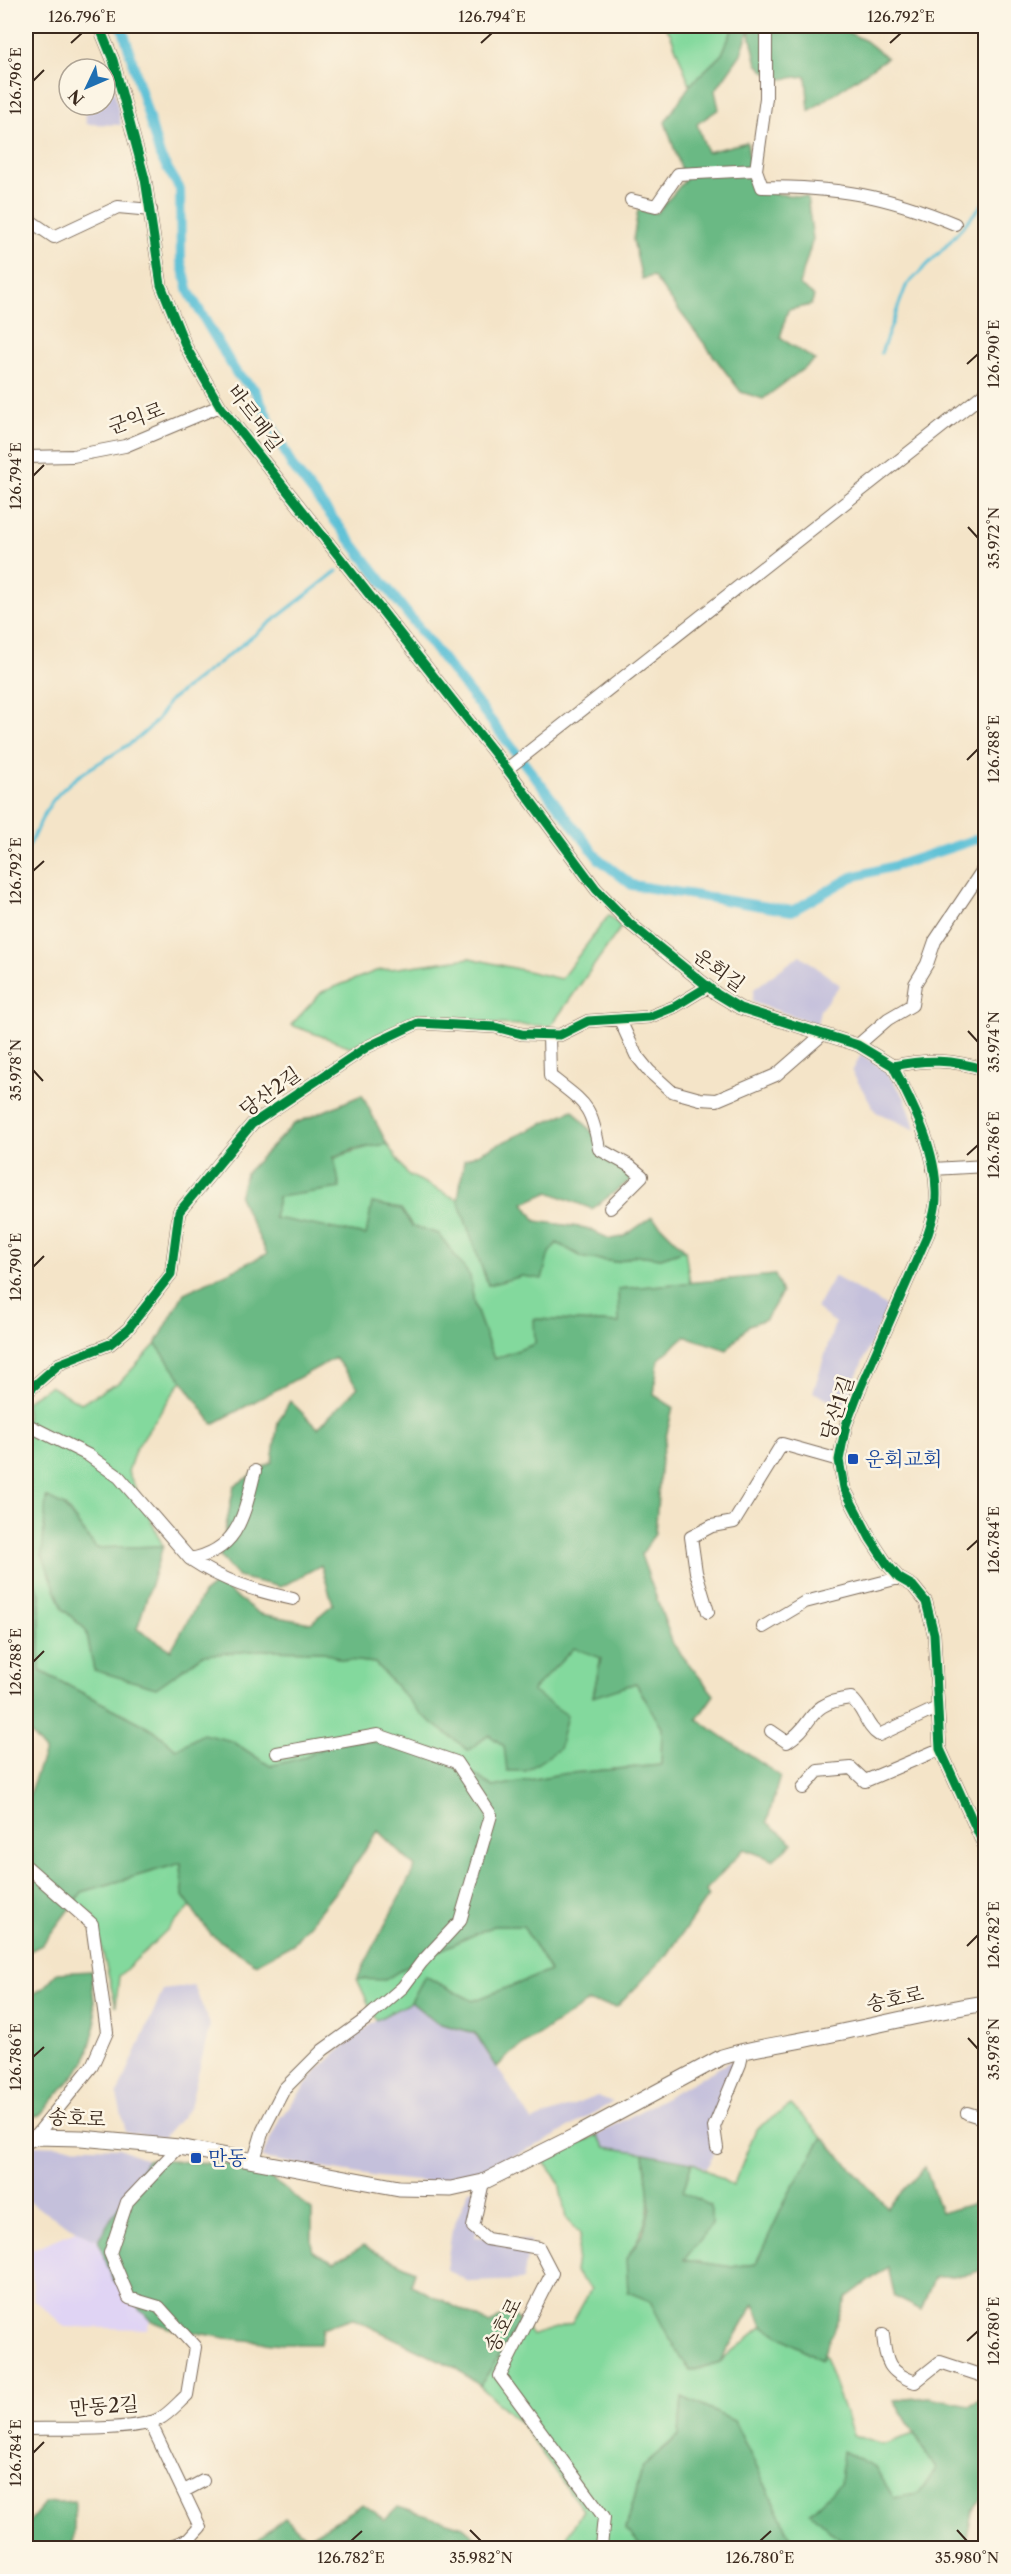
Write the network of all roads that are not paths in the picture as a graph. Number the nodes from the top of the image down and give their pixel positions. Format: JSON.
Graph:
{"nodes":[{"id":1,"x":99,"y":26,"type":"edge"},
{"id":2,"x":766,"y":26,"type":"edge"},
{"id":3,"x":756,"y":170,"type":"junction"},
{"id":4,"x":631,"y":200,"type":"dead end"},
{"id":5,"x":151,"y":210,"type":"junction"},
{"id":6,"x":26,"y":218,"type":"edge"},
{"id":7,"x":955,"y":224,"type":"dead end"},
{"id":8,"x":986,"y":392,"type":"edge"},
{"id":9,"x":220,"y":405,"type":"junction"},
{"id":10,"x":26,"y":457,"type":"edge"},
{"id":11,"x":510,"y":767,"type":"junction"},
{"id":12,"x":986,"y":865,"type":"edge"},
{"id":13,"x":707,"y":987,"type":"junction"},
{"id":14,"x":620,"y":1020,"type":"junction"},
{"id":15,"x":823,"y":1034,"type":"junction"},
{"id":16,"x":549,"y":1035,"type":"junction"},
{"id":17,"x":858,"y":1046,"type":"junction"},
{"id":18,"x":892,"y":1066,"type":"junction"},
{"id":19,"x":986,"y":1070,"type":"edge"},
{"id":20,"x":986,"y":1166,"type":"edge"},
{"id":21,"x":933,"y":1169,"type":"junction"},
{"id":22,"x":610,"y":1208,"type":"dead end"},
{"id":23,"x":26,"y":1393,"type":"edge"},
{"id":24,"x":26,"y":1424,"type":"edge"},
{"id":25,"x":839,"y":1460,"type":"junction"},
{"id":26,"x":255,"y":1471,"type":"dead end"},
{"id":27,"x":190,"y":1559,"type":"junction"},
{"id":28,"x":899,"y":1578,"type":"junction"},
{"id":29,"x":293,"y":1599,"type":"dead end"},
{"id":30,"x":708,"y":1612,"type":"dead end"},
{"id":31,"x":764,"y":1627,"type":"dead end"},
{"id":32,"x":937,"y":1708,"type":"junction"},
{"id":33,"x":771,"y":1731,"type":"dead end"},
{"id":34,"x":940,"y":1749,"type":"junction"},
{"id":35,"x":277,"y":1753,"type":"dead end"},
{"id":36,"x":802,"y":1788,"type":"dead end"},
{"id":37,"x":986,"y":1850,"type":"edge"},
{"id":38,"x":26,"y":1866,"type":"edge"},
{"id":39,"x":986,"y":2003,"type":"edge"},
{"id":40,"x":743,"y":2050,"type":"junction"},
{"id":41,"x":968,"y":2113,"type":"dead end"},
{"id":42,"x":986,"y":2119,"type":"edge"},
{"id":43,"x":30,"y":2139,"type":"edge"},
{"id":44,"x":178,"y":2147,"type":"junction"},
{"id":45,"x":717,"y":2148,"type":"dead end"},
{"id":46,"x":254,"y":2160,"type":"junction"},
{"id":47,"x":483,"y":2182,"type":"junction"},
{"id":48,"x":883,"y":2335,"type":"dead end"},
{"id":49,"x":986,"y":2377,"type":"edge"},
{"id":50,"x":150,"y":2422,"type":"junction"},
{"id":51,"x":26,"y":2428,"type":"edge"},
{"id":52,"x":203,"y":2481,"type":"dead end"},
{"id":53,"x":184,"y":2491,"type":"junction"},
{"id":54,"x":171,"y":2546,"type":"dead end"},
{"id":55,"x":601,"y":2547,"type":"dead end"}],
"edges":[{"from":1,"to":5,"type":"street","name":"바르메길"},
{"from":2,"to":3,"type":"street"},
{"from":3,"to":4,"type":"street"},
{"from":3,"to":7,"type":"street"},
{"from":5,"to":6,"type":"street"},
{"from":5,"to":9,"type":"street","name":"바르메길"},
{"from":8,"to":11,"type":"street"},
{"from":9,"to":10,"type":"street","name":"군익로"},
{"from":9,"to":11,"type":"street","name":"바르메길"},
{"from":11,"to":13,"type":"street","name":"운회길"},
{"from":12,"to":17,"type":"street"},
{"from":13,"to":14,"type":"street","name":"당산2길"},
{"from":13,"to":15,"type":"street","name":"운회길"},
{"from":14,"to":15,"type":"street"},
{"from":14,"to":16,"type":"street","name":"당산2길"},
{"from":15,"to":17,"type":"street","name":"운회길"},
{"from":16,"to":22,"type":"street"},
{"from":16,"to":23,"type":"street","name":"당산2길"},
{"from":17,"to":18,"type":"street","name":"운회길"},
{"from":18,"to":19,"type":"street"},
{"from":18,"to":21,"type":"street","name":"당산1길"},
{"from":20,"to":21,"type":"street"},
{"from":21,"to":25,"type":"street","name":"당산1길"},
{"from":24,"to":27,"type":"street"},
{"from":25,"to":28,"type":"street","name":"당산1길"},
{"from":25,"to":30,"type":"street","name":"당산1길"},
{"from":26,"to":27,"type":"street"},
{"from":27,"to":29,"type":"street"},
{"from":28,"to":31,"type":"street"},
{"from":28,"to":32,"type":"street","name":"당산1길"},
{"from":32,"to":33,"type":"street"},
{"from":32,"to":34,"type":"street","name":"당산1길"},
{"from":34,"to":36,"type":"street"},
{"from":34,"to":37,"type":"street","name":"당산1길"},
{"from":35,"to":46,"type":"street"},
{"from":38,"to":43,"type":"street"},
{"from":39,"to":40,"type":"main road","name":"송호로"},
{"from":40,"to":45,"type":"street"},
{"from":40,"to":47,"type":"main road","name":"송호로"},
{"from":41,"to":42,"type":"street"},
{"from":43,"to":44,"type":"main road","name":"송호로"},
{"from":44,"to":46,"type":"main road","name":"송호로"},
{"from":44,"to":50,"type":"street","name":"만동2길"},
{"from":46,"to":47,"type":"main road","name":"송호로"},
{"from":47,"to":55,"type":"street","name":"송호로"},
{"from":48,"to":49,"type":"street"},
{"from":50,"to":51,"type":"street","name":"만동2길"},
{"from":50,"to":53,"type":"street"},
{"from":52,"to":53,"type":"street"},
{"from":53,"to":54,"type":"street"}]}
